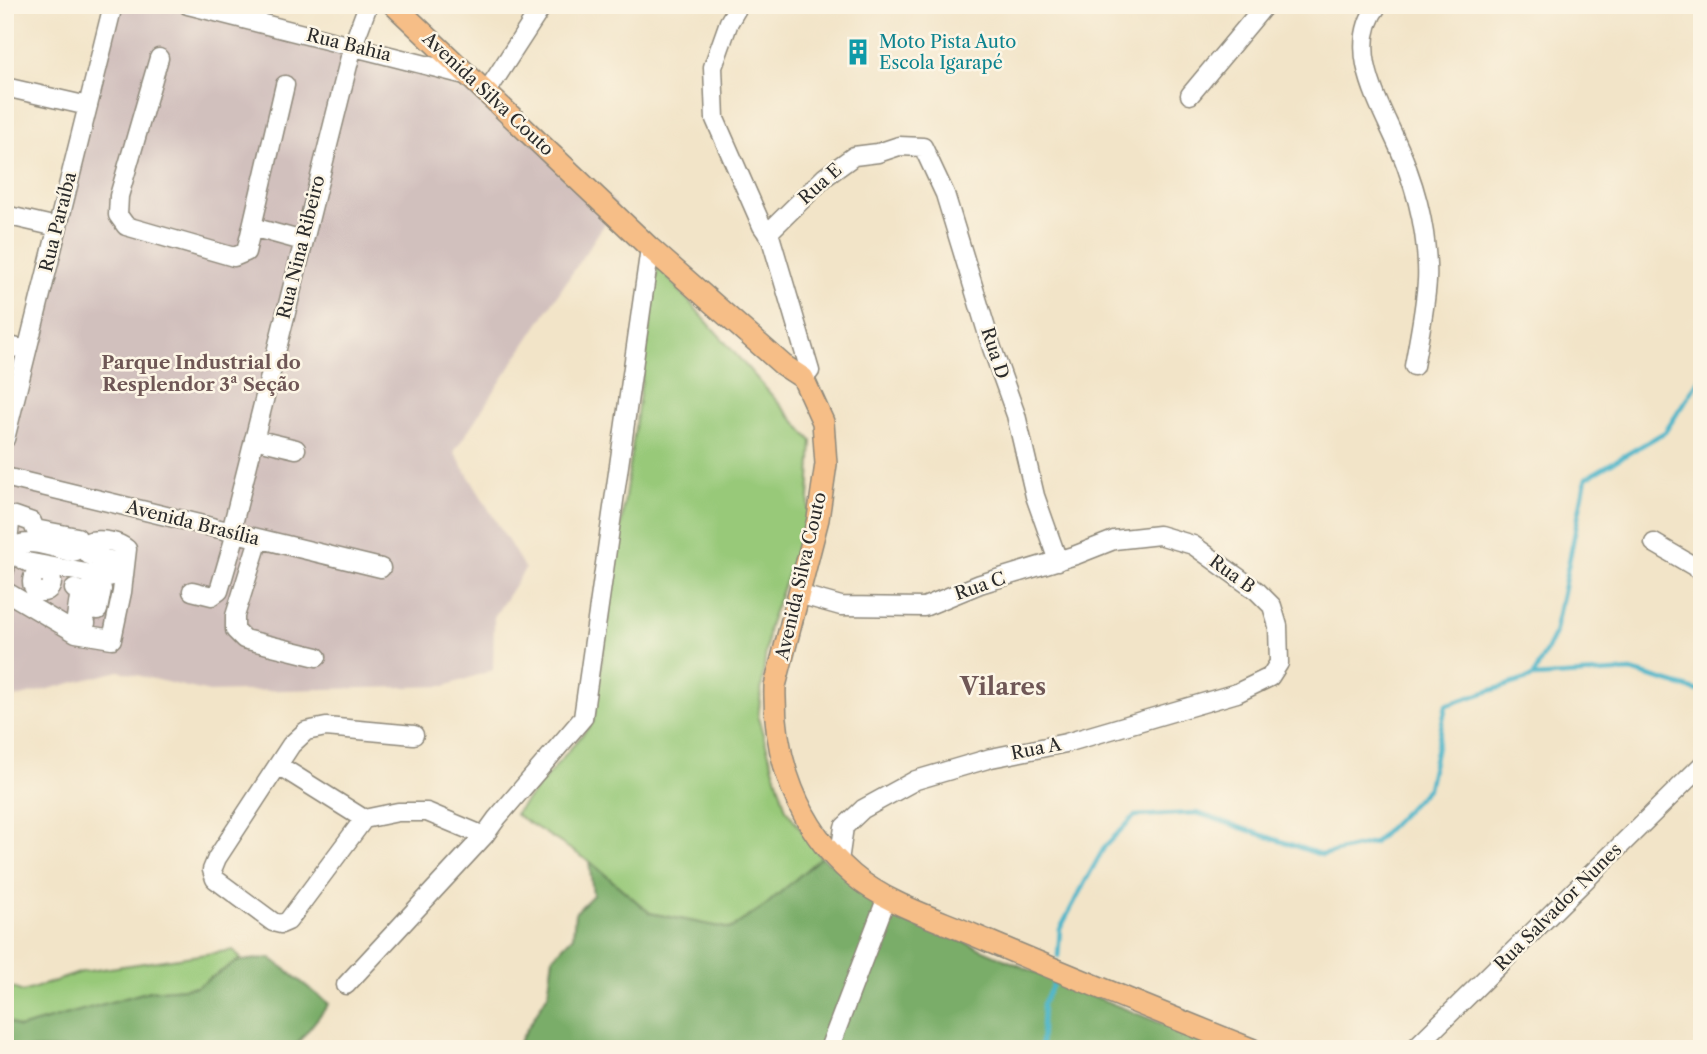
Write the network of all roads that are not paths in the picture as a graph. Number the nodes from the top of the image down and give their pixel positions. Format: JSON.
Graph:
{"nodes":[{"id":1,"x":113,"y":5,"type":"edge"},
{"id":2,"x":188,"y":5,"type":"edge"},
{"id":3,"x":368,"y":5,"type":"edge"},
{"id":4,"x":394,"y":5,"type":"edge"},
{"id":5,"x":543,"y":5,"type":"edge"},
{"id":6,"x":739,"y":5,"type":"edge"},
{"id":7,"x":1265,"y":5,"type":"edge"},
{"id":8,"x":1378,"y":5,"type":"edge"},
{"id":9,"x":353,"y":45,"type":"junction"},
{"id":10,"x":159,"y":58,"type":"dead end"},
{"id":11,"x":469,"y":76,"type":"junction"},
{"id":12,"x":285,"y":85,"type":"dead end"},
{"id":13,"x":5,"y":87,"type":"edge"},
{"id":14,"x":486,"y":93,"type":"junction"},
{"id":15,"x":1190,"y":95,"type":"dead end"},
{"id":16,"x":88,"y":106,"type":"junction"},
{"id":17,"x":923,"y":147,"type":"joint"},
{"id":18,"x":5,"y":215,"type":"edge"},
{"id":19,"x":57,"y":227,"type":"junction"},
{"id":20,"x":252,"y":227,"type":"junction"},
{"id":21,"x":767,"y":234,"type":"junction"},
{"id":22,"x":303,"y":241,"type":"junction"},
{"id":23,"x":650,"y":248,"type":"junction"},
{"id":24,"x":5,"y":345,"type":"edge"},
{"id":25,"x":27,"y":350,"type":"junction"},
{"id":26,"x":1414,"y":366,"type":"dead end"},
{"id":27,"x":803,"y":378,"type":"junction"},
{"id":28,"x":5,"y":439,"type":"edge"},
{"id":29,"x":254,"y":439,"type":"junction"},
{"id":30,"x":296,"y":449,"type":"dead end"},
{"id":31,"x":5,"y":477,"type":"edge"},
{"id":32,"x":15,"y":516,"type":"junction"},
{"id":33,"x":233,"y":532,"type":"junction"},
{"id":34,"x":1160,"y":535,"type":"joint"},
{"id":35,"x":259,"y":539,"type":"junction"},
{"id":36,"x":1654,"y":543,"type":"dead end"},
{"id":37,"x":1058,"y":561,"type":"junction"},
{"id":38,"x":381,"y":568,"type":"dead end"},
{"id":39,"x":5,"y":570,"type":"edge"},
{"id":40,"x":1702,"y":571,"type":"edge"},
{"id":41,"x":5,"y":577,"type":"edge"},
{"id":42,"x":5,"y":591,"type":"edge"},
{"id":43,"x":191,"y":591,"type":"dead end"},
{"id":44,"x":798,"y":594,"type":"junction"},
{"id":45,"x":86,"y":623,"type":"dead end"},
{"id":46,"x":122,"y":624,"type":"dead end"},
{"id":47,"x":317,"y":657,"type":"dead end"},
{"id":48,"x":1270,"y":677,"type":"joint"},
{"id":49,"x":414,"y":735,"type":"dead end"},
{"id":50,"x":278,"y":765,"type":"junction"},
{"id":51,"x":1702,"y":765,"type":"edge"},
{"id":52,"x":364,"y":819,"type":"junction"},
{"id":53,"x":484,"y":836,"type":"junction"},
{"id":54,"x":839,"y":861,"type":"junction"},
{"id":55,"x":887,"y":897,"type":"junction"},
{"id":56,"x":346,"y":985,"type":"dead end"},
{"id":57,"x":829,"y":1049,"type":"edge"},
{"id":58,"x":1251,"y":1049,"type":"edge"},
{"id":59,"x":1414,"y":1049,"type":"edge"}],
"edges":[{"from":1,"to":16,"type":"street","name":"Rua Paraíba"},
{"from":2,"to":9,"type":"street","name":"Rua Bahia"},
{"from":3,"to":9,"type":"street","name":"Rua Nina Ribeiro"},
{"from":4,"to":11,"type":"main road","name":"Avenida Silva Couto"},
{"from":5,"to":14,"type":"street"},
{"from":6,"to":21,"type":"street"},
{"from":7,"to":15,"type":"street"},
{"from":8,"to":26,"type":"street"},
{"from":9,"to":11,"type":"street","name":"Rua Bahia"},
{"from":9,"to":22,"type":"street","name":"Rua Nina Ribeiro"},
{"from":10,"to":20,"type":"street"},
{"from":11,"to":14,"type":"main road","name":"Avenida Silva Couto"},
{"from":12,"to":20,"type":"street"},
{"from":13,"to":16,"type":"street"},
{"from":14,"to":23,"type":"main road","name":"Avenida Silva Couto"},
{"from":16,"to":19,"type":"street","name":"Rua Paraíba"},
{"from":17,"to":21,"type":"street","name":"Rua E"},
{"from":17,"to":37,"type":"street","name":"Rua D"},
{"from":18,"to":19,"type":"street"},
{"from":19,"to":25,"type":"street","name":"Rua Paraíba"},
{"from":20,"to":22,"type":"street"},
{"from":21,"to":27,"type":"street"},
{"from":22,"to":29,"type":"street","name":"Rua Nina Ribeiro"},
{"from":23,"to":27,"type":"main road","name":"Avenida Silva Couto"},
{"from":23,"to":53,"type":"street"},
{"from":24,"to":25,"type":"street"},
{"from":25,"to":28,"type":"street","name":"Rua Paraíba"},
{"from":27,"to":44,"type":"main road","name":"Avenida Silva Couto"},
{"from":29,"to":30,"type":"street"},
{"from":29,"to":33,"type":"street","name":"Rua Nina Ribeiro"},
{"from":31,"to":33,"type":"street","name":"Avenida Brasília"},
{"from":32,"to":39,"type":"street"},
{"from":32,"to":42,"type":"street"},
{"from":32,"to":46,"type":"street"},
{"from":33,"to":35,"type":"street","name":"Avenida Brasília"},
{"from":33,"to":43,"type":"street","name":"Rua Nina Ribeiro"},
{"from":34,"to":37,"type":"street","name":"Rua C"},
{"from":34,"to":48,"type":"street","name":"Rua B"},
{"from":35,"to":38,"type":"street","name":"Avenida Brasília"},
{"from":35,"to":47,"type":"street"},
{"from":36,"to":40,"type":"street"},
{"from":37,"to":44,"type":"street","name":"Rua C"},
{"from":41,"to":45,"type":"street"},
{"from":44,"to":54,"type":"main road","name":"Avenida Silva Couto"},
{"from":48,"to":54,"type":"street","name":"Rua A"},
{"from":49,"to":50,"type":"street"},
{"from":50,"to":52,"type":"street"},
{"from":50,"to":52,"type":"street"},
{"from":51,"to":59,"type":"street","name":"Rua Salvador Nunes"},
{"from":52,"to":53,"type":"street"},
{"from":53,"to":56,"type":"street"},
{"from":54,"to":55,"type":"main road","name":"Avenida Silva Couto"},
{"from":55,"to":57,"type":"street"},
{"from":55,"to":58,"type":"main road","name":"Avenida Silva Couto"}]}
